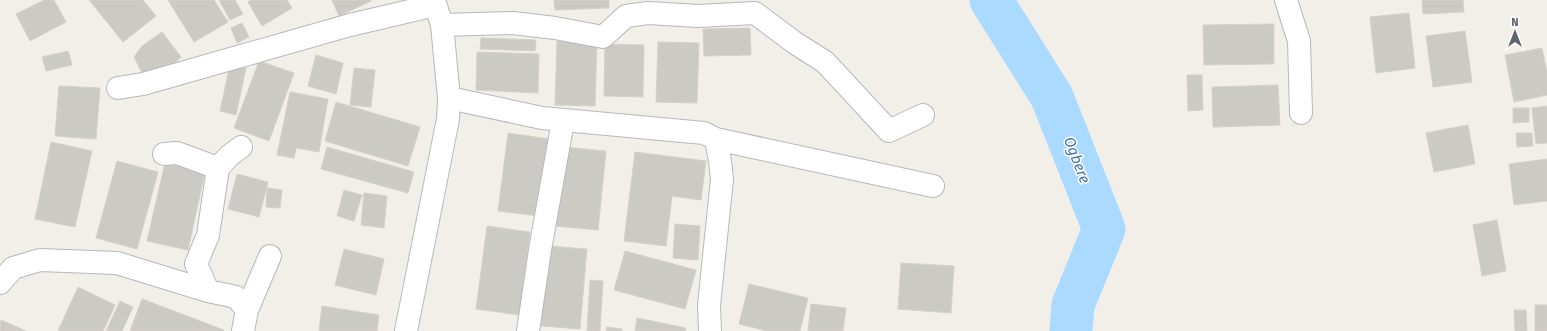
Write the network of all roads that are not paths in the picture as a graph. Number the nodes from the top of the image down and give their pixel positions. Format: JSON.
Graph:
{"nodes":[{"id":1,"x":1286,"y":0,"type":"edge"},
{"id":2,"x":626,"y":8,"type":"edge"},
{"id":3,"x":437,"y":10,"type":"edge"},
{"id":4,"x":118,"y":88,"type":"dead end"},
{"id":5,"x":449,"y":98,"type":"junction"},
{"id":6,"x":1301,"y":113,"type":"dead end"},
{"id":7,"x":924,"y":115,"type":"dead end"},
{"id":8,"x":563,"y":121,"type":"junction"},
{"id":9,"x":716,"y":139,"type":"junction"},
{"id":10,"x":241,"y":147,"type":"dead end"},
{"id":11,"x":164,"y":154,"type":"dead end"},
{"id":12,"x":218,"y":168,"type":"junction"},
{"id":13,"x":933,"y":186,"type":"dead end"},
{"id":14,"x":270,"y":256,"type":"dead end"},
{"id":15,"x":0,"y":283,"type":"edge"},
{"id":16,"x":208,"y":291,"type":"junction"},
{"id":17,"x":245,"y":321,"type":"edge"},
{"id":18,"x":406,"y":331,"type":"edge"},
{"id":19,"x":528,"y":331,"type":"edge"},
{"id":20,"x":710,"y":331,"type":"edge"}],
"edges":[{"from":1,"to":6,"type":"street"},
{"from":2,"to":3,"type":"street"},
{"from":2,"to":7,"type":"street"},
{"from":3,"to":4,"type":"street"},
{"from":3,"to":5,"type":"street"},
{"from":5,"to":8,"type":"street"},
{"from":5,"to":18,"type":"street"},
{"from":8,"to":9,"type":"street"},
{"from":8,"to":19,"type":"street"},
{"from":9,"to":13,"type":"street"},
{"from":9,"to":20,"type":"street"},
{"from":10,"to":12,"type":"street"},
{"from":11,"to":12,"type":"street"},
{"from":12,"to":16,"type":"street"},
{"from":14,"to":17,"type":"street"},
{"from":15,"to":16,"type":"street"},
{"from":16,"to":17,"type":"street"}]}
